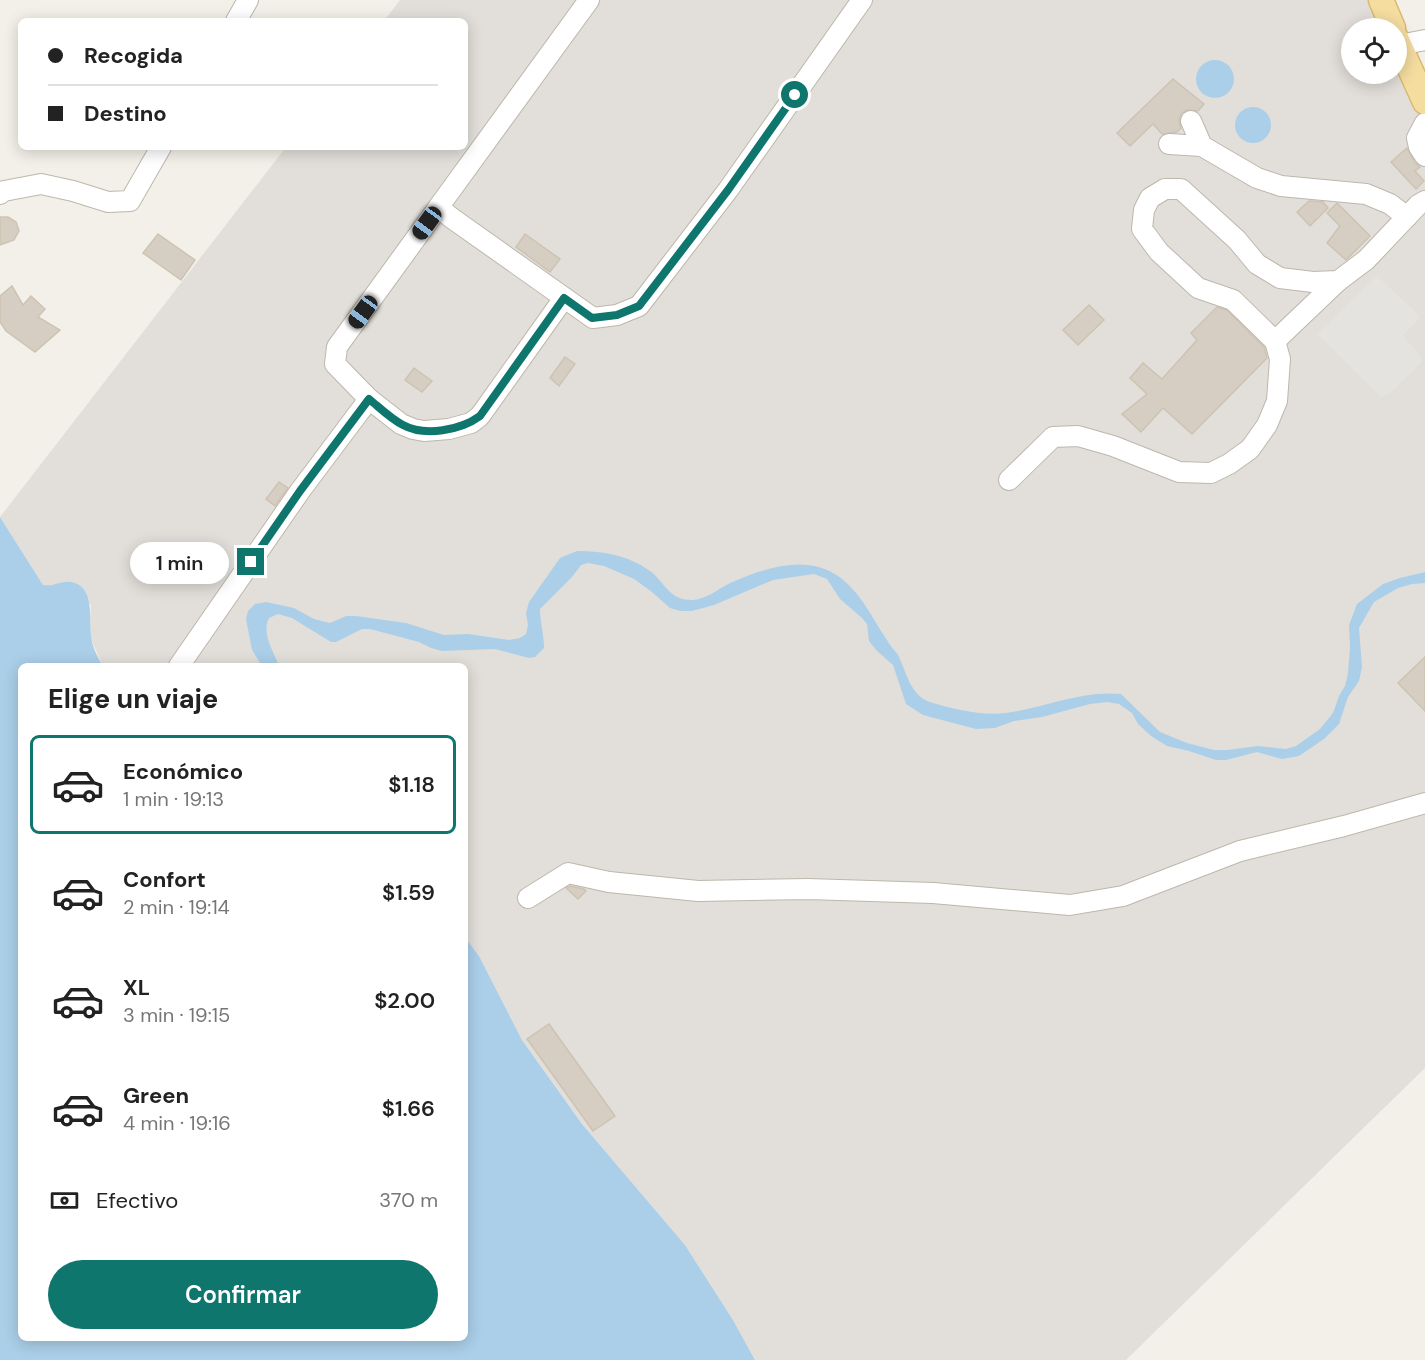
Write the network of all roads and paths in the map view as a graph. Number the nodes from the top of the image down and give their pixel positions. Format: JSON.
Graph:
{"nodes":[{"id":1,"x":248,"y":0,"type":"edge"},
{"id":2,"x":589,"y":0,"type":"edge"},
{"id":3,"x":862,"y":0,"type":"edge"},
{"id":4,"x":1381,"y":0,"type":"edge"},
{"id":5,"x":238,"y":18,"type":"edge"},
{"id":6,"x":1388,"y":18,"type":"edge"},
{"id":7,"x":1407,"y":38,"type":"edge"},
{"id":8,"x":1425,"y":40,"type":"edge"},
{"id":9,"x":1407,"y":60,"type":"edge"},
{"id":10,"x":1423,"y":93,"type":"edge"},
{"id":11,"x":1191,"y":121,"type":"dead end"},
{"id":12,"x":1425,"y":123,"type":"edge"},
{"id":13,"x":1169,"y":144,"type":"dead end"},
{"id":14,"x":1202,"y":146,"type":"junction"},
{"id":15,"x":159,"y":150,"type":"edge"},
{"id":16,"x":1425,"y":156,"type":"edge"},
{"id":17,"x":0,"y":194,"type":"edge"},
{"id":18,"x":1425,"y":201,"type":"edge"},
{"id":19,"x":440,"y":206,"type":"junction"},
{"id":20,"x":1407,"y":217,"type":"junction"},
{"id":21,"x":1338,"y":281,"type":"junction"},
{"id":22,"x":564,"y":298,"type":"junction"},
{"id":23,"x":1275,"y":341,"type":"junction"},
{"id":24,"x":369,"y":399,"type":"junction"},
{"id":25,"x":1009,"y":480,"type":"dead end"},
{"id":26,"x":182,"y":663,"type":"edge"},
{"id":27,"x":1425,"y":802,"type":"edge"},
{"id":28,"x":528,"y":898,"type":"dead end"}],
"edges":[{"from":1,"to":5,"type":"street"},
{"from":2,"to":19,"type":"street"},
{"from":3,"to":22,"type":"street"},
{"from":4,"to":6,"type":"main road"},
{"from":7,"to":8,"type":"street"},
{"from":9,"to":10,"type":"main road"},
{"from":11,"to":14,"type":"street"},
{"from":12,"to":16,"type":"street"},
{"from":13,"to":14,"type":"street"},
{"from":14,"to":20,"type":"street"},
{"from":15,"to":17,"type":"street"},
{"from":18,"to":20,"type":"street"},
{"from":19,"to":22,"type":"street"},
{"from":19,"to":24,"type":"street"},
{"from":20,"to":21,"type":"street"},
{"from":21,"to":23,"type":"street"},
{"from":21,"to":23,"type":"street"},
{"from":22,"to":24,"type":"street"},
{"from":23,"to":25,"type":"street"},
{"from":24,"to":26,"type":"street"},
{"from":27,"to":28,"type":"street"}]}
